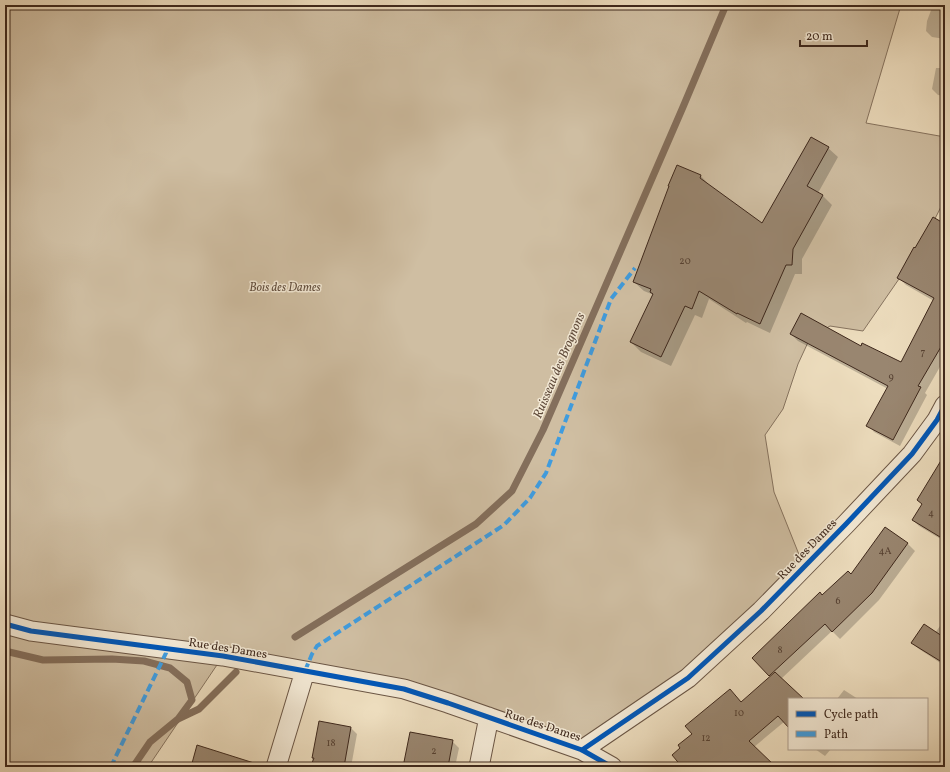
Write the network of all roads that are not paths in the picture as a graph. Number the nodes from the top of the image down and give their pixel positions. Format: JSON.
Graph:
{"nodes":[{"id":1,"x":945,"y":405,"type":"edge"},
{"id":2,"x":5,"y":624,"type":"edge"},
{"id":3,"x":305,"y":671,"type":"junction"},
{"id":4,"x":489,"y":717,"type":"junction"},
{"id":5,"x":582,"y":750,"type":"junction"},
{"id":6,"x":276,"y":767,"type":"edge"},
{"id":7,"x":479,"y":767,"type":"edge"},
{"id":8,"x":612,"y":767,"type":"edge"}],
"edges":[{"from":1,"to":5,"type":"street","name":"Rue des Dames"},
{"from":2,"to":3,"type":"street","name":"Rue des Dames"},
{"from":3,"to":4,"type":"street","name":"Rue des Dames"},
{"from":3,"to":6,"type":"street"},
{"from":4,"to":5,"type":"street","name":"Rue des Dames"},
{"from":4,"to":7,"type":"street"},
{"from":5,"to":8,"type":"street"}]}
